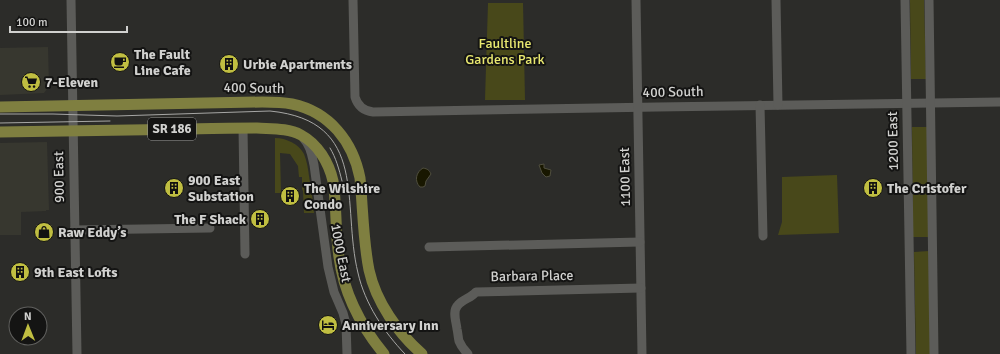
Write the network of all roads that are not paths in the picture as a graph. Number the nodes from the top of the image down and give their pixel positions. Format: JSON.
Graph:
{"nodes":[{"id":1,"x":71,"y":0,"type":"edge"},
{"id":2,"x":353,"y":0,"type":"edge"},
{"id":3,"x":636,"y":0,"type":"edge"},
{"id":4,"x":776,"y":0,"type":"edge"},
{"id":5,"x":905,"y":0,"type":"edge"},
{"id":6,"x":929,"y":0,"type":"edge"},
{"id":7,"x":1000,"y":102,"type":"edge"},
{"id":8,"x":930,"y":103,"type":"junction"},
{"id":9,"x":907,"y":104,"type":"junction"},
{"id":10,"x":778,"y":105,"type":"junction"},
{"id":11,"x":72,"y":106,"type":"junction"},
{"id":12,"x":760,"y":106,"type":"junction"},
{"id":13,"x":0,"y":107,"type":"edge"},
{"id":14,"x":638,"y":107,"type":"junction"},
{"id":15,"x":243,"y":128,"type":"junction"},
{"id":16,"x":73,"y":131,"type":"junction"},
{"id":17,"x":0,"y":132,"type":"edge"},
{"id":18,"x":301,"y":135,"type":"junction"},
{"id":19,"x":210,"y":228,"type":"dead end"},
{"id":20,"x":74,"y":230,"type":"junction"},
{"id":21,"x":762,"y":236,"type":"dead end"},
{"id":22,"x":640,"y":242,"type":"junction"},
{"id":23,"x":428,"y":247,"type":"dead end"},
{"id":24,"x":245,"y":254,"type":"dead end"},
{"id":25,"x":641,"y":288,"type":"junction"},
{"id":26,"x":77,"y":354,"type":"edge"},
{"id":27,"x":347,"y":354,"type":"edge"},
{"id":28,"x":384,"y":354,"type":"edge"},
{"id":29,"x":422,"y":354,"type":"edge"},
{"id":30,"x":468,"y":354,"type":"edge"},
{"id":31,"x":642,"y":354,"type":"edge"},
{"id":32,"x":911,"y":354,"type":"edge"},
{"id":33,"x":934,"y":354,"type":"edge"}],
"edges":[{"from":1,"to":11,"type":"street","name":"900 East"},
{"from":2,"to":14,"type":"street","name":"400 South"},
{"from":3,"to":14,"type":"street","name":"1100 East"},
{"from":4,"to":10,"type":"street"},
{"from":5,"to":9,"type":"street","name":"1200 East"},
{"from":6,"to":8,"type":"street"},
{"from":7,"to":8,"type":"street","name":"400 South"},
{"from":8,"to":9,"type":"street","name":"400 South"},
{"from":8,"to":33,"type":"street"},
{"from":9,"to":10,"type":"street","name":"400 South"},
{"from":9,"to":32,"type":"street","name":"1200 East"},
{"from":10,"to":12,"type":"street","name":"400 South"},
{"from":11,"to":13,"type":"main road","name":"400 South","number":"SR 186"},
{"from":11,"to":16,"type":"street","name":"900 East"},
{"from":11,"to":29,"type":"main road","name":"400 South","number":"SR 186"},
{"from":12,"to":14,"type":"street","name":"400 South"},
{"from":12,"to":21,"type":"street"},
{"from":14,"to":22,"type":"street","name":"1100 East"},
{"from":15,"to":16,"type":"main road","number":"SR 186"},
{"from":15,"to":18,"type":"main road","number":"SR 186"},
{"from":15,"to":24,"type":"street"},
{"from":16,"to":17,"type":"main road","number":"SR 186"},
{"from":16,"to":20,"type":"street","name":"900 East"},
{"from":18,"to":27,"type":"street","name":"1000 East"},
{"from":18,"to":28,"type":"main road","number":"SR 186"},
{"from":19,"to":20,"type":"street"},
{"from":20,"to":26,"type":"street","name":"900 East"},
{"from":22,"to":23,"type":"street"},
{"from":22,"to":25,"type":"street","name":"1100 East"},
{"from":25,"to":30,"type":"street","name":"Barbara Place"},
{"from":25,"to":31,"type":"street","name":"1100 East"}]}
